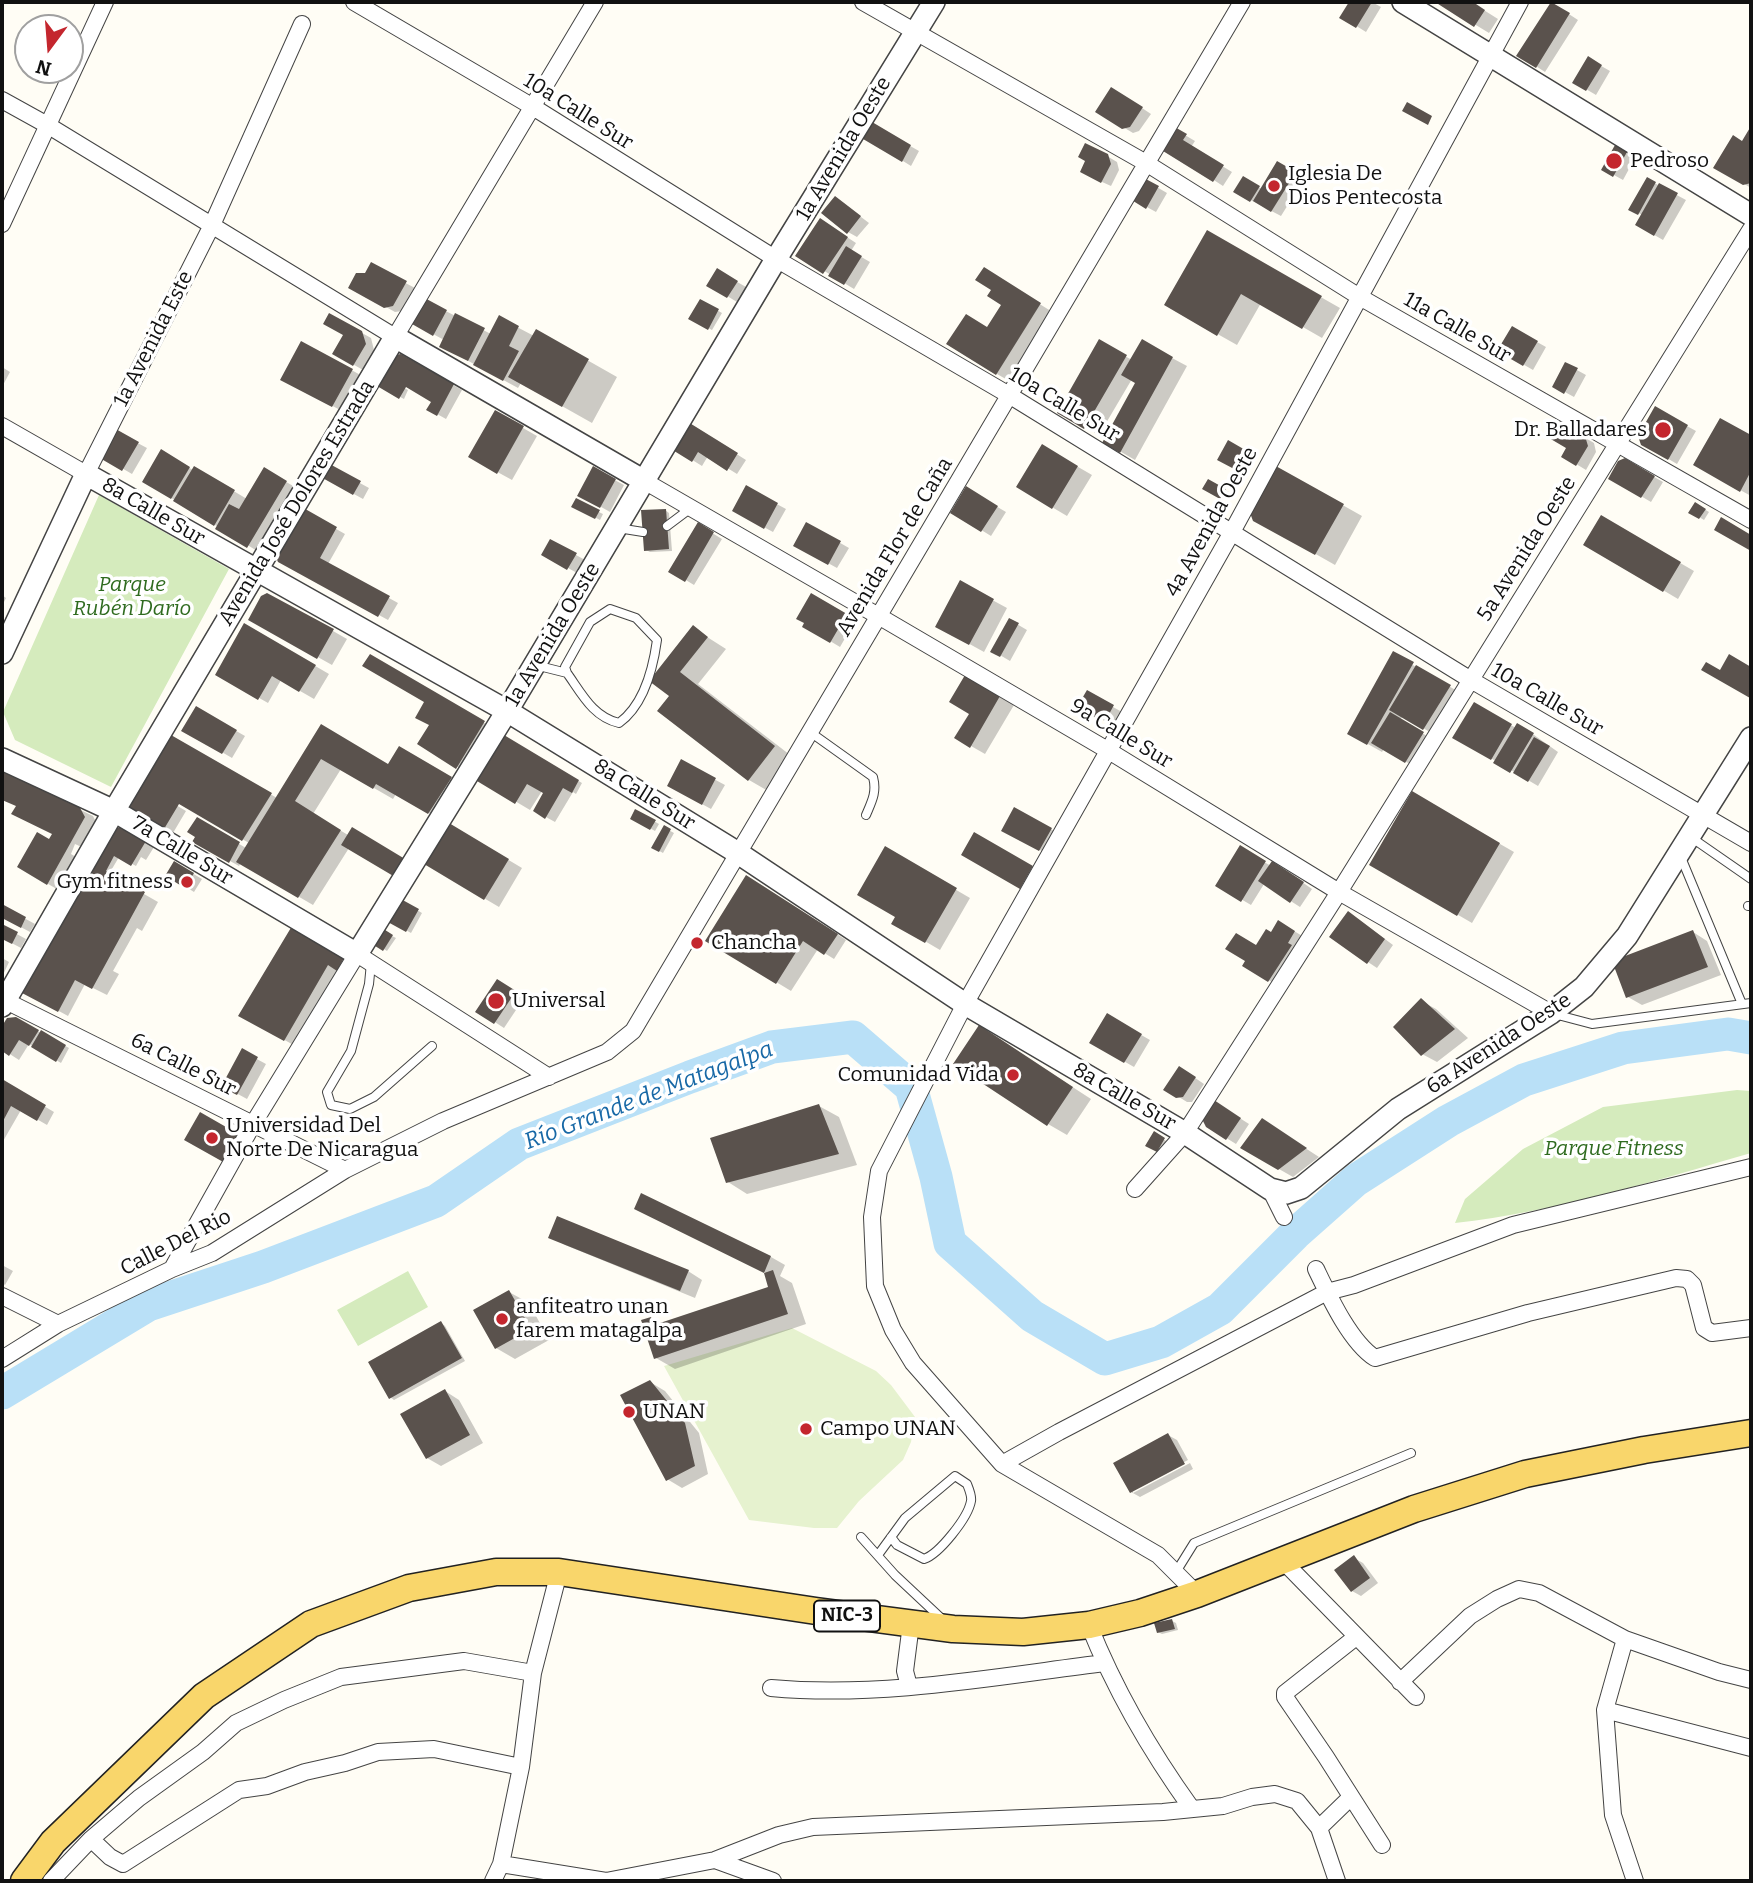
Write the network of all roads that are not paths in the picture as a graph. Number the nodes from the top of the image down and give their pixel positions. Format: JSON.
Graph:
{"nodes":[{"id":1,"x":105,"y":2,"type":"edge"},
{"id":2,"x":354,"y":2,"type":"edge"},
{"id":3,"x":595,"y":2,"type":"edge"},
{"id":4,"x":863,"y":2,"type":"edge"},
{"id":5,"x":934,"y":2,"type":"edge"},
{"id":6,"x":1242,"y":2,"type":"edge"},
{"id":7,"x":1403,"y":2,"type":"edge"},
{"id":8,"x":1520,"y":2,"type":"edge"},
{"id":9,"x":302,"y":24,"type":"dead end"},
{"id":10,"x":916,"y":32,"type":"junction"},
{"id":11,"x":1489,"y":56,"type":"junction"},
{"id":12,"x":2,"y":100,"type":"edge"},
{"id":13,"x":533,"y":107,"type":"junction"},
{"id":14,"x":49,"y":126,"type":"junction"},
{"id":15,"x":1146,"y":163,"type":"junction"},
{"id":16,"x":1751,"y":215,"type":"edge"},
{"id":17,"x":2,"y":224,"type":"edge"},
{"id":18,"x":212,"y":225,"type":"junction"},
{"id":19,"x":1751,"y":229,"type":"edge"},
{"id":20,"x":776,"y":259,"type":"junction"},
{"id":21,"x":1359,"y":296,"type":"junction"},
{"id":22,"x":396,"y":337,"type":"junction"},
{"id":23,"x":1009,"y":396,"type":"junction"},
{"id":24,"x":2,"y":426,"type":"edge"},
{"id":25,"x":1617,"y":444,"type":"junction"},
{"id":26,"x":86,"y":474,"type":"junction"},
{"id":27,"x":646,"y":482,"type":"junction"},
{"id":28,"x":691,"y":508,"type":"junction"},
{"id":29,"x":1751,"y":520,"type":"edge"},
{"id":30,"x":667,"y":526,"type":"dead end"},
{"id":31,"x":618,"y":528,"type":"junction"},
{"id":32,"x":643,"y":532,"type":"dead end"},
{"id":33,"x":1232,"y":532,"type":"junction"},
{"id":34,"x":256,"y":572,"type":"junction"},
{"id":35,"x":878,"y":616,"type":"junction"},
{"id":36,"x":2,"y":653,"type":"edge"},
{"id":37,"x":535,"y":665,"type":"junction"},
{"id":38,"x":567,"y":673,"type":"junction"},
{"id":39,"x":1471,"y":680,"type":"junction"},
{"id":40,"x":508,"y":711,"type":"junction"},
{"id":41,"x":810,"y":732,"type":"junction"},
{"id":42,"x":1751,"y":738,"type":"edge"},
{"id":43,"x":1109,"y":751,"type":"junction"},
{"id":44,"x":2,"y":759,"type":"edge"},
{"id":45,"x":114,"y":811,"type":"junction"},
{"id":46,"x":1703,"y":814,"type":"junction"},
{"id":47,"x":866,"y":815,"type":"dead end"},
{"id":48,"x":1751,"y":843,"type":"edge"},
{"id":49,"x":1684,"y":844,"type":"junction"},
{"id":50,"x":738,"y":853,"type":"junction"},
{"id":51,"x":1751,"y":879,"type":"edge"},
{"id":52,"x":1339,"y":892,"type":"junction"},
{"id":53,"x":364,"y":959,"type":"junction"},
{"id":54,"x":3,"y":1002,"type":"edge"},
{"id":55,"x":1747,"y":1003,"type":"edge"},
{"id":56,"x":965,"y":1004,"type":"junction"},
{"id":57,"x":1551,"y":1013,"type":"junction"},
{"id":58,"x":432,"y":1046,"type":"dead end"},
{"id":59,"x":549,"y":1077,"type":"junction"},
{"id":60,"x":253,"y":1124,"type":"junction"},
{"id":61,"x":1185,"y":1133,"type":"junction"},
{"id":62,"x":1751,"y":1167,"type":"edge"},
{"id":63,"x":345,"y":1170,"type":"junction"},
{"id":64,"x":1135,"y":1189,"type":"dead end"},
{"id":65,"x":1270,"y":1189,"type":"junction"},
{"id":66,"x":1284,"y":1217,"type":"dead end"},
{"id":67,"x":172,"y":1269,"type":"junction"},
{"id":68,"x":1316,"y":1269,"type":"dead end"},
{"id":69,"x":1327,"y":1292,"type":"junction"},
{"id":70,"x":2,"y":1296,"type":"edge"},
{"id":71,"x":58,"y":1324,"type":"junction"},
{"id":72,"x":1751,"y":1328,"type":"edge"},
{"id":73,"x":2,"y":1359,"type":"edge"},
{"id":74,"x":1751,"y":1433,"type":"edge"},
{"id":75,"x":1411,"y":1453,"type":"dead end"},
{"id":76,"x":1002,"y":1464,"type":"junction"},
{"id":77,"x":891,"y":1537,"type":"junction"},
{"id":78,"x":861,"y":1538,"type":"dead end"},
{"id":79,"x":878,"y":1555,"type":"junction"},
{"id":80,"x":1283,"y":1562,"type":"junction"},
{"id":81,"x":559,"y":1572,"type":"junction"},
{"id":82,"x":1176,"y":1572,"type":"junction"},
{"id":83,"x":1197,"y":1594,"type":"junction"},
{"id":84,"x":911,"y":1624,"type":"junction"},
{"id":85,"x":1089,"y":1625,"type":"junction"},
{"id":86,"x":953,"y":1629,"type":"junction"},
{"id":87,"x":1356,"y":1637,"type":"junction"},
{"id":88,"x":1625,"y":1639,"type":"junction"},
{"id":89,"x":1104,"y":1663,"type":"junction"},
{"id":90,"x":533,"y":1673,"type":"junction"},
{"id":91,"x":1751,"y":1680,"type":"edge"},
{"id":92,"x":1400,"y":1682,"type":"junction"},
{"id":93,"x":909,"y":1686,"type":"junction"},
{"id":94,"x":771,"y":1688,"type":"dead end"},
{"id":95,"x":1416,"y":1697,"type":"dead end"},
{"id":96,"x":1605,"y":1710,"type":"junction"},
{"id":97,"x":1751,"y":1748,"type":"edge"},
{"id":98,"x":521,"y":1767,"type":"junction"},
{"id":99,"x":1351,"y":1797,"type":"junction"},
{"id":100,"x":1192,"y":1809,"type":"junction"},
{"id":101,"x":1319,"y":1828,"type":"junction"},
{"id":102,"x":91,"y":1839,"type":"junction"},
{"id":103,"x":1382,"y":1845,"type":"dead end"},
{"id":104,"x":715,"y":1860,"type":"junction"},
{"id":105,"x":501,"y":1864,"type":"junction"},
{"id":106,"x":24,"y":1881,"type":"edge"},
{"id":107,"x":51,"y":1881,"type":"edge"},
{"id":108,"x":493,"y":1881,"type":"edge"},
{"id":109,"x":773,"y":1881,"type":"edge"},
{"id":110,"x":1337,"y":1881,"type":"edge"},
{"id":111,"x":1635,"y":1881,"type":"edge"}],
"edges":[{"from":1,"to":14,"type":"street"},
{"from":2,"to":13,"type":"street","name":"10a Calle Sur"},
{"from":3,"to":13,"type":"street","name":"Avenida José Dolores Estrada"},
{"from":4,"to":10,"type":"street"},
{"from":5,"to":10,"type":"street","name":"1a Avenida Oeste"},
{"from":6,"to":15,"type":"street","name":"Avenida Flor de Caña"},
{"from":7,"to":11,"type":"street"},
{"from":8,"to":11,"type":"street","name":"4a Avenida Oeste"},
{"from":9,"to":18,"type":"street","name":"1a Avenida Este"},
{"from":10,"to":15,"type":"street","name":"11a Calle Sur"},
{"from":10,"to":20,"type":"street","name":"1a Avenida Oeste"},
{"from":11,"to":16,"type":"street"},
{"from":11,"to":21,"type":"street","name":"4a Avenida Oeste"},
{"from":12,"to":14,"type":"street"},
{"from":13,"to":20,"type":"street","name":"10a Calle Sur"},
{"from":13,"to":22,"type":"street","name":"Avenida José Dolores Estrada"},
{"from":14,"to":17,"type":"street"},
{"from":14,"to":18,"type":"street"},
{"from":15,"to":21,"type":"street","name":"11a Calle Sur"},
{"from":15,"to":23,"type":"street","name":"Avenida Flor de Caña"},
{"from":18,"to":22,"type":"street"},
{"from":18,"to":26,"type":"street","name":"1a Avenida Este"},
{"from":19,"to":25,"type":"street","name":"5a Avenida Oeste"},
{"from":20,"to":23,"type":"street","name":"10a Calle Sur"},
{"from":20,"to":27,"type":"street","name":"1a Avenida Oeste"},
{"from":21,"to":25,"type":"street","name":"11a Calle Sur"},
{"from":21,"to":33,"type":"street","name":"4a Avenida Oeste"},
{"from":22,"to":27,"type":"street"},
{"from":22,"to":34,"type":"street","name":"Avenida José Dolores Estrada"},
{"from":23,"to":33,"type":"street","name":"10a Calle Sur"},
{"from":23,"to":35,"type":"street","name":"Avenida Flor de Caña"},
{"from":24,"to":26,"type":"street","name":"8a Calle Sur"},
{"from":25,"to":29,"type":"street","name":"11a Calle Sur"},
{"from":25,"to":39,"type":"street","name":"5a Avenida Oeste"},
{"from":26,"to":34,"type":"street","name":"8a Calle Sur"},
{"from":26,"to":36,"type":"street","name":"1a Avenida Este"},
{"from":27,"to":28,"type":"street","name":"9a Calle Sur"},
{"from":27,"to":31,"type":"street","name":"1a Avenida Oeste"},
{"from":28,"to":30,"type":"lane"},
{"from":28,"to":35,"type":"street","name":"9a Calle Sur"},
{"from":31,"to":32,"type":"lane"},
{"from":31,"to":37,"type":"street","name":"1a Avenida Oeste"},
{"from":33,"to":39,"type":"street","name":"10a Calle Sur"},
{"from":33,"to":43,"type":"street","name":"4a Avenida Oeste"},
{"from":34,"to":40,"type":"street","name":"8a Calle Sur"},
{"from":34,"to":45,"type":"street","name":"Avenida José Dolores Estrada"},
{"from":35,"to":41,"type":"street","name":"Avenida Flor de Caña"},
{"from":35,"to":43,"type":"street","name":"9a Calle Sur"},
{"from":37,"to":38,"type":"lane"},
{"from":37,"to":40,"type":"street","name":"1a Avenida Oeste"},
{"from":38,"to":38,"type":"lane"},
{"from":39,"to":46,"type":"street","name":"10a Calle Sur"},
{"from":39,"to":52,"type":"street","name":"5a Avenida Oeste"},
{"from":40,"to":50,"type":"street","name":"8a Calle Sur"},
{"from":40,"to":53,"type":"street","name":"1a Avenida Oeste"},
{"from":41,"to":47,"type":"lane"},
{"from":41,"to":50,"type":"street","name":"Avenida Flor de Caña"},
{"from":42,"to":46,"type":"street","name":"6a Avenida Oeste"},
{"from":43,"to":52,"type":"street","name":"9a Calle Sur"},
{"from":43,"to":56,"type":"street","name":"4a Avenida Oeste"},
{"from":44,"to":45,"type":"street","name":"7a Calle Sur"},
{"from":45,"to":53,"type":"street","name":"7a Calle Sur"},
{"from":45,"to":54,"type":"street","name":"Avenida José Dolores Estrada"},
{"from":46,"to":48,"type":"street","name":"10a Calle Sur"},
{"from":46,"to":49,"type":"street","name":"6a Avenida Oeste"},
{"from":49,"to":51,"type":"lane"},
{"from":49,"to":55,"type":"lane"},
{"from":49,"to":57,"type":"street","name":"6a Avenida Oeste"},
{"from":50,"to":56,"type":"street","name":"8a Calle Sur"},
{"from":50,"to":59,"type":"street","name":"Avenida Flor de Caña"},
{"from":52,"to":57,"type":"street","name":"9a Calle Sur"},
{"from":52,"to":61,"type":"street","name":"5a Avenida Oeste"},
{"from":53,"to":58,"type":"lane"},
{"from":53,"to":59,"type":"street"},
{"from":53,"to":60,"type":"street","name":"1a Avenida Oeste"},
{"from":54,"to":60,"type":"street","name":"6a Calle Sur"},
{"from":55,"to":57,"type":"lane"},
{"from":56,"to":61,"type":"street","name":"8a Calle Sur"},
{"from":56,"to":76,"type":"street","name":"4a Avenida Oeste"},
{"from":57,"to":65,"type":"street","name":"6a Avenida Oeste"},
{"from":59,"to":63,"type":"street","name":"Calle Del Rio"},
{"from":60,"to":63,"type":"street","name":"6a Calle Sur"},
{"from":60,"to":67,"type":"street","name":"1a Avenida Oeste"},
{"from":61,"to":64,"type":"street","name":"5a Avenida Oeste"},
{"from":61,"to":65,"type":"street","name":"8a Calle Sur"},
{"from":62,"to":69,"type":"street"},
{"from":63,"to":67,"type":"street","name":"Calle Del Rio"},
{"from":65,"to":66,"type":"street"},
{"from":67,"to":71,"type":"street","name":"Calle Del Rio"},
{"from":68,"to":69,"type":"street"},
{"from":69,"to":72,"type":"street"},
{"from":69,"to":76,"type":"street"},
{"from":70,"to":71,"type":"street"},
{"from":71,"to":73,"type":"street","name":"Calle Del Rio"},
{"from":74,"to":80,"type":"main road","number":"NIC-3"},
{"from":75,"to":82,"type":"lane"},
{"from":76,"to":82,"type":"street"},
{"from":77,"to":77,"type":"lane"},
{"from":77,"to":79,"type":"lane"},
{"from":78,"to":79,"type":"lane"},
{"from":79,"to":86,"type":"lane"},
{"from":80,"to":83,"type":"main road","number":"NIC-3"},
{"from":80,"to":87,"type":"street"},
{"from":81,"to":84,"type":"main road","number":"NIC-3"},
{"from":81,"to":90,"type":"street"},
{"from":81,"to":106,"type":"main road","number":"NIC-3"},
{"from":82,"to":83,"type":"street"},
{"from":83,"to":85,"type":"main road","number":"NIC-3"},
{"from":84,"to":86,"type":"main road","number":"NIC-3"},
{"from":84,"to":93,"type":"street"},
{"from":85,"to":86,"type":"main road","number":"NIC-3"},
{"from":85,"to":89,"type":"street"},
{"from":87,"to":92,"type":"street"},
{"from":87,"to":99,"type":"street"},
{"from":88,"to":91,"type":"street"},
{"from":88,"to":92,"type":"street"},
{"from":88,"to":96,"type":"street"},
{"from":89,"to":93,"type":"street"},
{"from":89,"to":100,"type":"street"},
{"from":90,"to":98,"type":"street"},
{"from":90,"to":102,"type":"street"},
{"from":92,"to":95,"type":"street"},
{"from":93,"to":94,"type":"street"},
{"from":96,"to":97,"type":"street"},
{"from":96,"to":111,"type":"street"},
{"from":98,"to":102,"type":"street"},
{"from":98,"to":105,"type":"street"},
{"from":99,"to":101,"type":"street"},
{"from":99,"to":103,"type":"street"},
{"from":100,"to":101,"type":"street"},
{"from":100,"to":104,"type":"street"},
{"from":101,"to":110,"type":"street"},
{"from":102,"to":107,"type":"street"},
{"from":104,"to":105,"type":"street"},
{"from":104,"to":109,"type":"street"},
{"from":105,"to":108,"type":"street"}]}
